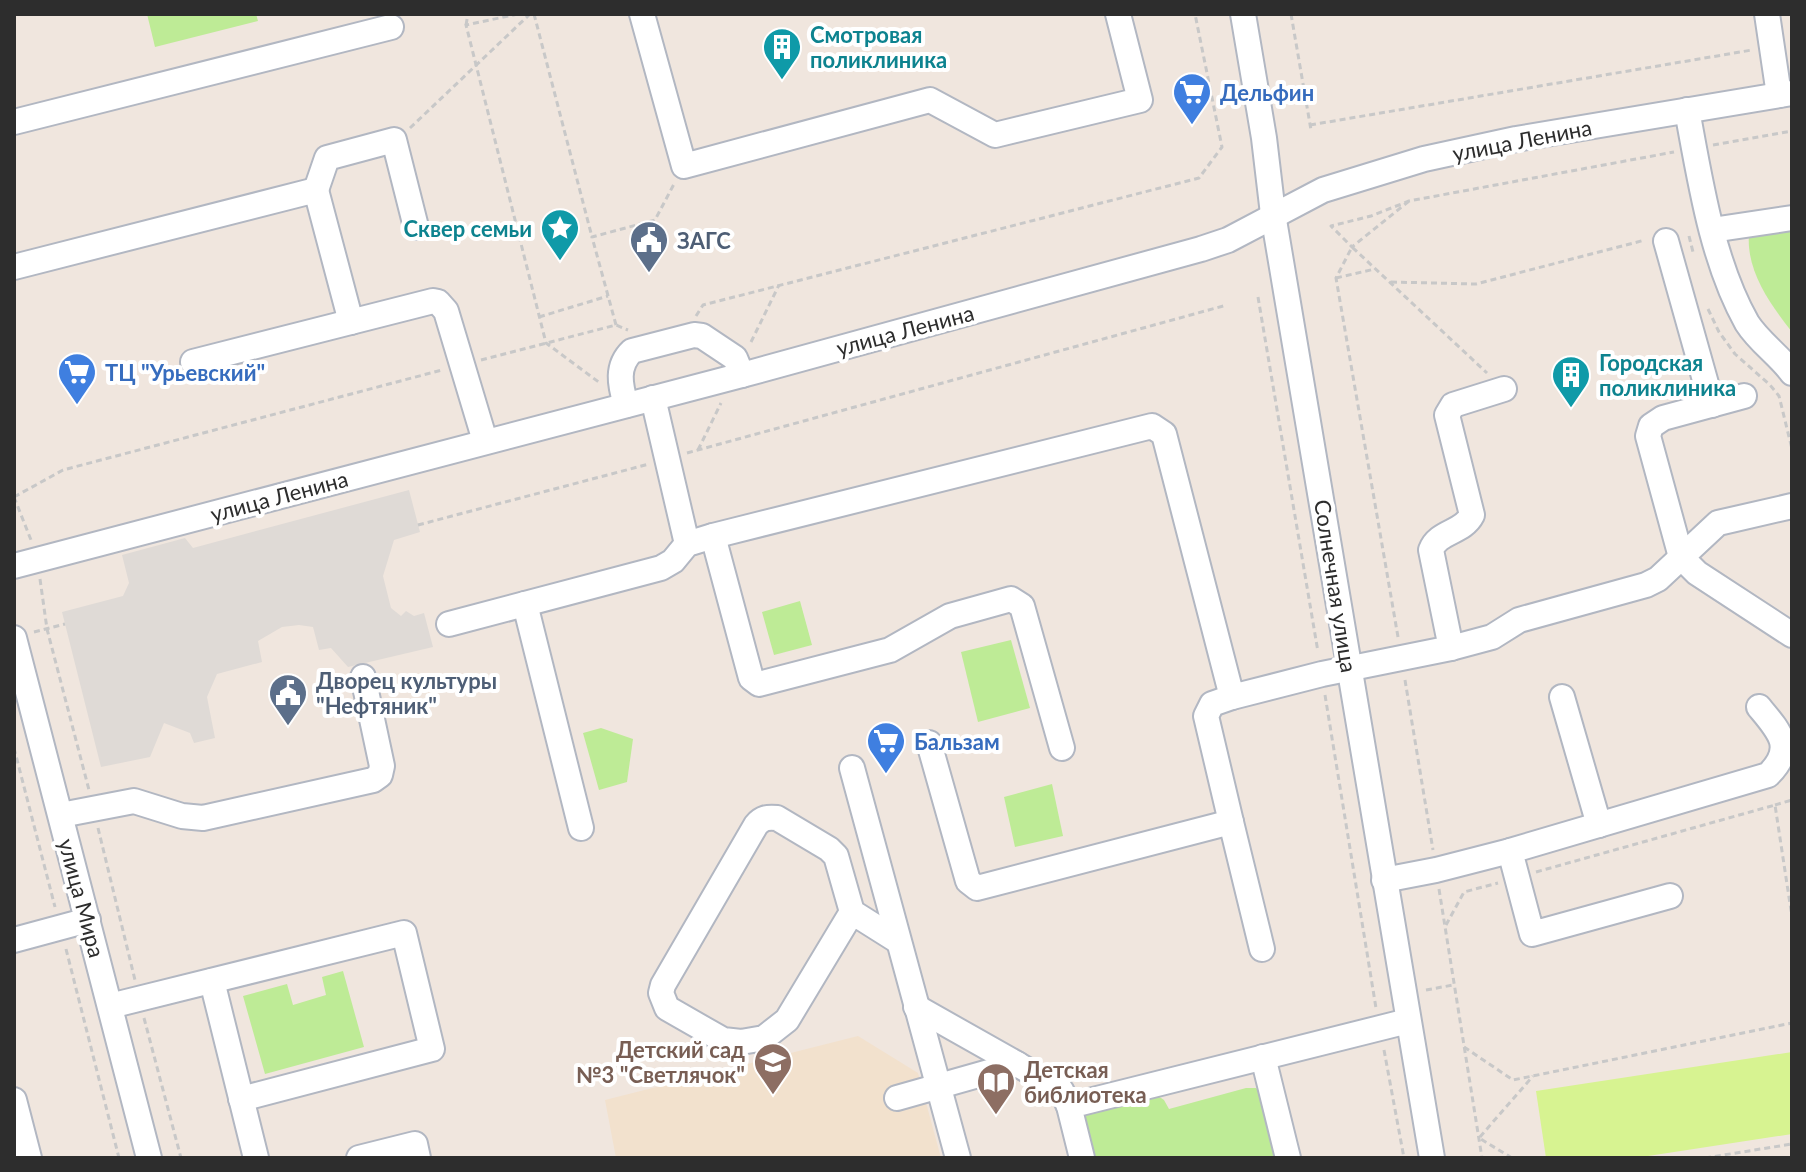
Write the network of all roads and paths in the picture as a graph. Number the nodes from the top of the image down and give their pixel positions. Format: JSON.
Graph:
{"nodes":[{"id":1,"x":71,"y":14,"type":"edge"},
{"id":2,"x":83,"y":14,"type":"edge"},
{"id":3,"x":468,"y":14,"type":"edge"},
{"id":4,"x":518,"y":14,"type":"edge"},
{"id":5,"x":532,"y":14,"type":"edge"},
{"id":6,"x":642,"y":14,"type":"edge"},
{"id":7,"x":1118,"y":14,"type":"edge"},
{"id":8,"x":1195,"y":14,"type":"edge"},
{"id":9,"x":1243,"y":14,"type":"edge"},
{"id":10,"x":1291,"y":14,"type":"edge"},
{"id":11,"x":1767,"y":14,"type":"edge"},
{"id":12,"x":466,"y":25,"type":"junction"},
{"id":13,"x":391,"y":27,"type":"dead end"},
{"id":14,"x":1772,"y":47,"type":"junction"},
{"id":15,"x":476,"y":67,"type":"junction"},
{"id":16,"x":1786,"y":94,"type":"edge"},
{"id":17,"x":1687,"y":110,"type":"junction"},
{"id":18,"x":14,"y":122,"type":"edge"},
{"id":19,"x":1792,"y":131,"type":"edge"},
{"id":20,"x":394,"y":140,"type":"junction"},
{"id":21,"x":1694,"y":148,"type":"junction"},
{"id":22,"x":684,"y":166,"type":"junction"},
{"id":23,"x":316,"y":190,"type":"junction"},
{"id":24,"x":1409,"y":201,"type":"junction"},
{"id":25,"x":1273,"y":214,"type":"junction"},
{"id":26,"x":1792,"y":218,"type":"edge"},
{"id":27,"x":416,"y":227,"type":"dead end"},
{"id":28,"x":1712,"y":230,"type":"junction"},
{"id":29,"x":592,"y":237,"type":"junction"},
{"id":30,"x":1662,"y":239,"type":"joint"},
{"id":31,"x":1352,"y":247,"type":"junction"},
{"id":32,"x":14,"y":267,"type":"edge"},
{"id":33,"x":1376,"y":269,"type":"junction"},
{"id":34,"x":1336,"y":278,"type":"junction"},
{"id":35,"x":1391,"y":282,"type":"junction"},
{"id":36,"x":608,"y":296,"type":"junction"},
{"id":37,"x":1258,"y":297,"type":"dead end"},
{"id":38,"x":1227,"y":305,"type":"dead end"},
{"id":39,"x":539,"y":317,"type":"junction"},
{"id":40,"x":351,"y":322,"type":"junction"},
{"id":41,"x":616,"y":325,"type":"junction"},
{"id":42,"x":688,"y":326,"type":"dead end"},
{"id":43,"x":630,"y":330,"type":"dead end"},
{"id":44,"x":546,"y":343,"type":"junction"},
{"id":45,"x":193,"y":362,"type":"dead end"},
{"id":46,"x":462,"y":365,"type":"junction"},
{"id":47,"x":1792,"y":373,"type":"edge"},
{"id":48,"x":742,"y":375,"type":"junction"},
{"id":49,"x":1497,"y":383,"type":"joint"},
{"id":50,"x":1744,"y":396,"type":"dead end"},
{"id":51,"x":653,"y":398,"type":"junction"},
{"id":52,"x":626,"y":405,"type":"junction"},
{"id":53,"x":1712,"y":405,"type":"junction"},
{"id":54,"x":485,"y":441,"type":"junction"},
{"id":55,"x":667,"y":459,"type":"junction"},
{"id":56,"x":14,"y":497,"type":"edge"},
{"id":57,"x":1792,"y":506,"type":"edge"},
{"id":58,"x":418,"y":525,"type":"dead end"},
{"id":59,"x":713,"y":536,"type":"junction"},
{"id":60,"x":687,"y":544,"type":"junction"},
{"id":61,"x":1681,"y":557,"type":"junction"},
{"id":62,"x":14,"y":566,"type":"edge"},
{"id":63,"x":525,"y":604,"type":"junction"},
{"id":64,"x":65,"y":624,"type":"dead end"},
{"id":65,"x":449,"y":624,"type":"dead end"},
{"id":66,"x":47,"y":629,"type":"junction"},
{"id":67,"x":1792,"y":635,"type":"edge"},
{"id":68,"x":20,"y":636,"type":"edge"},
{"id":69,"x":1451,"y":648,"type":"junction"},
{"id":70,"x":1401,"y":658,"type":"junction"},
{"id":71,"x":1350,"y":668,"type":"junction"},
{"id":72,"x":1322,"y":674,"type":"junction"},
{"id":73,"x":363,"y":677,"type":"dead end"},
{"id":74,"x":1232,"y":697,"type":"junction"},
{"id":75,"x":1562,"y":697,"type":"dead end"},
{"id":76,"x":1759,"y":707,"type":"dead end"},
{"id":77,"x":929,"y":743,"type":"dead end"},
{"id":78,"x":14,"y":748,"type":"edge"},
{"id":79,"x":1062,"y":748,"type":"dead end"},
{"id":80,"x":852,"y":768,"type":"dead end"},
{"id":81,"x":1791,"y":802,"type":"edge"},
{"id":82,"x":1775,"y":805,"type":"junction"},
{"id":83,"x":93,"y":808,"type":"junction"},
{"id":84,"x":61,"y":815,"type":"junction"},
{"id":85,"x":1231,"y":822,"type":"junction"},
{"id":86,"x":1599,"y":825,"type":"junction"},
{"id":87,"x":581,"y":828,"type":"dead end"},
{"id":88,"x":1510,"y":851,"type":"junction"},
{"id":89,"x":1436,"y":870,"type":"junction"},
{"id":90,"x":1518,"y":877,"type":"junction"},
{"id":91,"x":1384,"y":880,"type":"junction"},
{"id":92,"x":1670,"y":896,"type":"dead end"},
{"id":93,"x":852,"y":912,"type":"junction"},
{"id":94,"x":1792,"y":917,"type":"edge"},
{"id":95,"x":88,"y":920,"type":"junction"},
{"id":96,"x":61,"y":927,"type":"junction"},
{"id":97,"x":1445,"y":927,"type":"junction"},
{"id":98,"x":14,"y":940,"type":"edge"},
{"id":99,"x":898,"y":941,"type":"junction"},
{"id":100,"x":1262,"y":949,"type":"dead end"},
{"id":101,"x":212,"y":981,"type":"junction"},
{"id":102,"x":139,"y":999,"type":"junction"},
{"id":103,"x":110,"y":1006,"type":"junction"},
{"id":104,"x":916,"y":1007,"type":"junction"},
{"id":105,"x":1408,"y":1021,"type":"junction"},
{"id":106,"x":1792,"y":1023,"type":"edge"},
{"id":107,"x":1379,"y":1028,"type":"junction"},
{"id":108,"x":1464,"y":1047,"type":"junction"},
{"id":109,"x":1263,"y":1057,"type":"junction"},
{"id":110,"x":1017,"y":1064,"type":"junction"},
{"id":111,"x":1533,"y":1076,"type":"junction"},
{"id":112,"x":939,"y":1087,"type":"junction"},
{"id":113,"x":897,"y":1098,"type":"dead end"},
{"id":114,"x":241,"y":1099,"type":"junction"},
{"id":115,"x":14,"y":1100,"type":"edge"},
{"id":116,"x":1069,"y":1106,"type":"junction"},
{"id":117,"x":1479,"y":1138,"type":"junction"},
{"id":118,"x":1792,"y":1144,"type":"edge"},
{"id":119,"x":29,"y":1158,"type":"edge"},
{"id":120,"x":119,"y":1158,"type":"edge"},
{"id":121,"x":149,"y":1158,"type":"edge"},
{"id":122,"x":181,"y":1158,"type":"edge"},
{"id":123,"x":256,"y":1158,"type":"edge"},
{"id":124,"x":359,"y":1158,"type":"edge"},
{"id":125,"x":418,"y":1158,"type":"edge"},
{"id":126,"x":958,"y":1158,"type":"edge"},
{"id":127,"x":1082,"y":1158,"type":"edge"},
{"id":128,"x":1288,"y":1158,"type":"edge"},
{"id":129,"x":1404,"y":1158,"type":"edge"},
{"id":130,"x":1432,"y":1158,"type":"edge"},
{"id":131,"x":1482,"y":1158,"type":"edge"},
{"id":132,"x":1512,"y":1158,"type":"edge"},
{"id":133,"x":1705,"y":1158,"type":"edge"}],
"edges":[{"from":1,"to":2,"type":"path"},
{"from":3,"to":12,"type":"path"},
{"from":4,"to":12,"type":"path"},
{"from":5,"to":15,"type":"path"},
{"from":5,"to":29,"type":"path"},
{"from":6,"to":22,"type":"street"},
{"from":7,"to":22,"type":"street"},
{"from":8,"to":42,"type":"path"},
{"from":9,"to":25,"type":"street","name":"Солнечная улица"},
{"from":10,"to":14,"type":"path"},
{"from":11,"to":14,"type":"street"},
{"from":12,"to":15,"type":"path"},
{"from":13,"to":18,"type":"street"},
{"from":14,"to":16,"type":"street"},
{"from":15,"to":20,"type":"path"},
{"from":15,"to":39,"type":"path"},
{"from":16,"to":17,"type":"street","name":"улица Ленина"},
{"from":17,"to":21,"type":"street"},
{"from":17,"to":25,"type":"street","name":"улица Ленина"},
{"from":19,"to":21,"type":"path"},
{"from":20,"to":23,"type":"street"},
{"from":20,"to":27,"type":"street"},
{"from":21,"to":24,"type":"path"},
{"from":21,"to":28,"type":"street"},
{"from":22,"to":29,"type":"path"},
{"from":23,"to":32,"type":"street"},
{"from":23,"to":40,"type":"street"},
{"from":24,"to":31,"type":"path"},
{"from":24,"to":31,"type":"path"},
{"from":25,"to":48,"type":"street","name":"улица Ленина"},
{"from":25,"to":71,"type":"street","name":"Солнечная улица"},
{"from":26,"to":28,"type":"street"},
{"from":28,"to":47,"type":"street"},
{"from":29,"to":36,"type":"path"},
{"from":30,"to":35,"type":"path"},
{"from":30,"to":53,"type":"street"},
{"from":31,"to":33,"type":"path"},
{"from":31,"to":34,"type":"path"},
{"from":33,"to":34,"type":"path"},
{"from":33,"to":35,"type":"path"},
{"from":34,"to":70,"type":"path"},
{"from":35,"to":49,"type":"path"},
{"from":36,"to":39,"type":"path"},
{"from":36,"to":41,"type":"path"},
{"from":37,"to":72,"type":"path"},
{"from":38,"to":55,"type":"path"},
{"from":39,"to":44,"type":"path"},
{"from":40,"to":45,"type":"street"},
{"from":40,"to":46,"type":"street"},
{"from":41,"to":43,"type":"path"},
{"from":41,"to":44,"type":"path"},
{"from":44,"to":46,"type":"path"},
{"from":44,"to":52,"type":"path"},
{"from":46,"to":54,"type":"street"},
{"from":46,"to":56,"type":"path"},
{"from":48,"to":51,"type":"street","name":"улица Ленина"},
{"from":48,"to":52,"type":"street"},
{"from":49,"to":69,"type":"street"},
{"from":50,"to":53,"type":"street"},
{"from":51,"to":52,"type":"street","name":"улица Ленина"},
{"from":51,"to":55,"type":"street"},
{"from":52,"to":54,"type":"street","name":"улица Ленина"},
{"from":53,"to":61,"type":"street"},
{"from":54,"to":62,"type":"street","name":"улица Ленина"},
{"from":55,"to":58,"type":"path"},
{"from":55,"to":60,"type":"street"},
{"from":57,"to":61,"type":"street"},
{"from":59,"to":60,"type":"street"},
{"from":59,"to":74,"type":"street"},
{"from":59,"to":79,"type":"street"},
{"from":60,"to":63,"type":"street"},
{"from":61,"to":67,"type":"street"},
{"from":61,"to":69,"type":"street"},
{"from":63,"to":65,"type":"street"},
{"from":63,"to":87,"type":"street"},
{"from":64,"to":66,"type":"path"},
{"from":66,"to":68,"type":"path"},
{"from":66,"to":83,"type":"path"},
{"from":68,"to":84,"type":"street","name":"улица Мира"},
{"from":69,"to":70,"type":"street"},
{"from":70,"to":71,"type":"street"},
{"from":70,"to":89,"type":"path"},
{"from":71,"to":72,"type":"street"},
{"from":71,"to":91,"type":"street","name":"Солнечная улица"},
{"from":72,"to":74,"type":"street"},
{"from":72,"to":107,"type":"path"},
{"from":73,"to":83,"type":"street"},
{"from":74,"to":85,"type":"street"},
{"from":75,"to":86,"type":"street"},
{"from":76,"to":86,"type":"street"},
{"from":77,"to":85,"type":"street"},
{"from":78,"to":96,"type":"path"},
{"from":80,"to":99,"type":"street"},
{"from":81,"to":82,"type":"path"},
{"from":82,"to":90,"type":"path"},
{"from":82,"to":94,"type":"path"},
{"from":83,"to":84,"type":"street"},
{"from":83,"to":102,"type":"path"},
{"from":84,"to":95,"type":"street","name":"улица Мира"},
{"from":85,"to":100,"type":"street"},
{"from":86,"to":88,"type":"street"},
{"from":88,"to":89,"type":"street"},
{"from":88,"to":90,"type":"street"},
{"from":89,"to":91,"type":"street"},
{"from":89,"to":97,"type":"path"},
{"from":90,"to":92,"type":"street"},
{"from":90,"to":97,"type":"path"},
{"from":91,"to":105,"type":"street","name":"Солнечная улица"},
{"from":93,"to":93,"type":"street"},
{"from":93,"to":99,"type":"street"},
{"from":95,"to":96,"type":"street"},
{"from":95,"to":103,"type":"street","name":"улица Мира"},
{"from":96,"to":98,"type":"street"},
{"from":96,"to":120,"type":"path"},
{"from":97,"to":108,"type":"path"},
{"from":99,"to":104,"type":"street"},
{"from":101,"to":102,"type":"street"},
{"from":101,"to":114,"type":"street"},
{"from":101,"to":114,"type":"street"},
{"from":102,"to":103,"type":"street"},
{"from":102,"to":122,"type":"path"},
{"from":103,"to":121,"type":"street","name":"улица Мира"},
{"from":104,"to":110,"type":"street"},
{"from":104,"to":112,"type":"street"},
{"from":105,"to":107,"type":"street"},
{"from":105,"to":130,"type":"street","name":"Солнечная улица"},
{"from":106,"to":111,"type":"path"},
{"from":107,"to":109,"type":"street"},
{"from":107,"to":129,"type":"path"},
{"from":108,"to":111,"type":"path"},
{"from":108,"to":117,"type":"path"},
{"from":109,"to":116,"type":"street"},
{"from":109,"to":128,"type":"street"},
{"from":110,"to":112,"type":"street"},
{"from":110,"to":116,"type":"street"},
{"from":111,"to":117,"type":"path"},
{"from":112,"to":113,"type":"street"},
{"from":112,"to":126,"type":"street"},
{"from":114,"to":123,"type":"street"},
{"from":115,"to":119,"type":"street"},
{"from":116,"to":127,"type":"street"},
{"from":117,"to":131,"type":"path"},
{"from":117,"to":132,"type":"path"},
{"from":118,"to":133,"type":"path"},
{"from":124,"to":125,"type":"street"}]}
